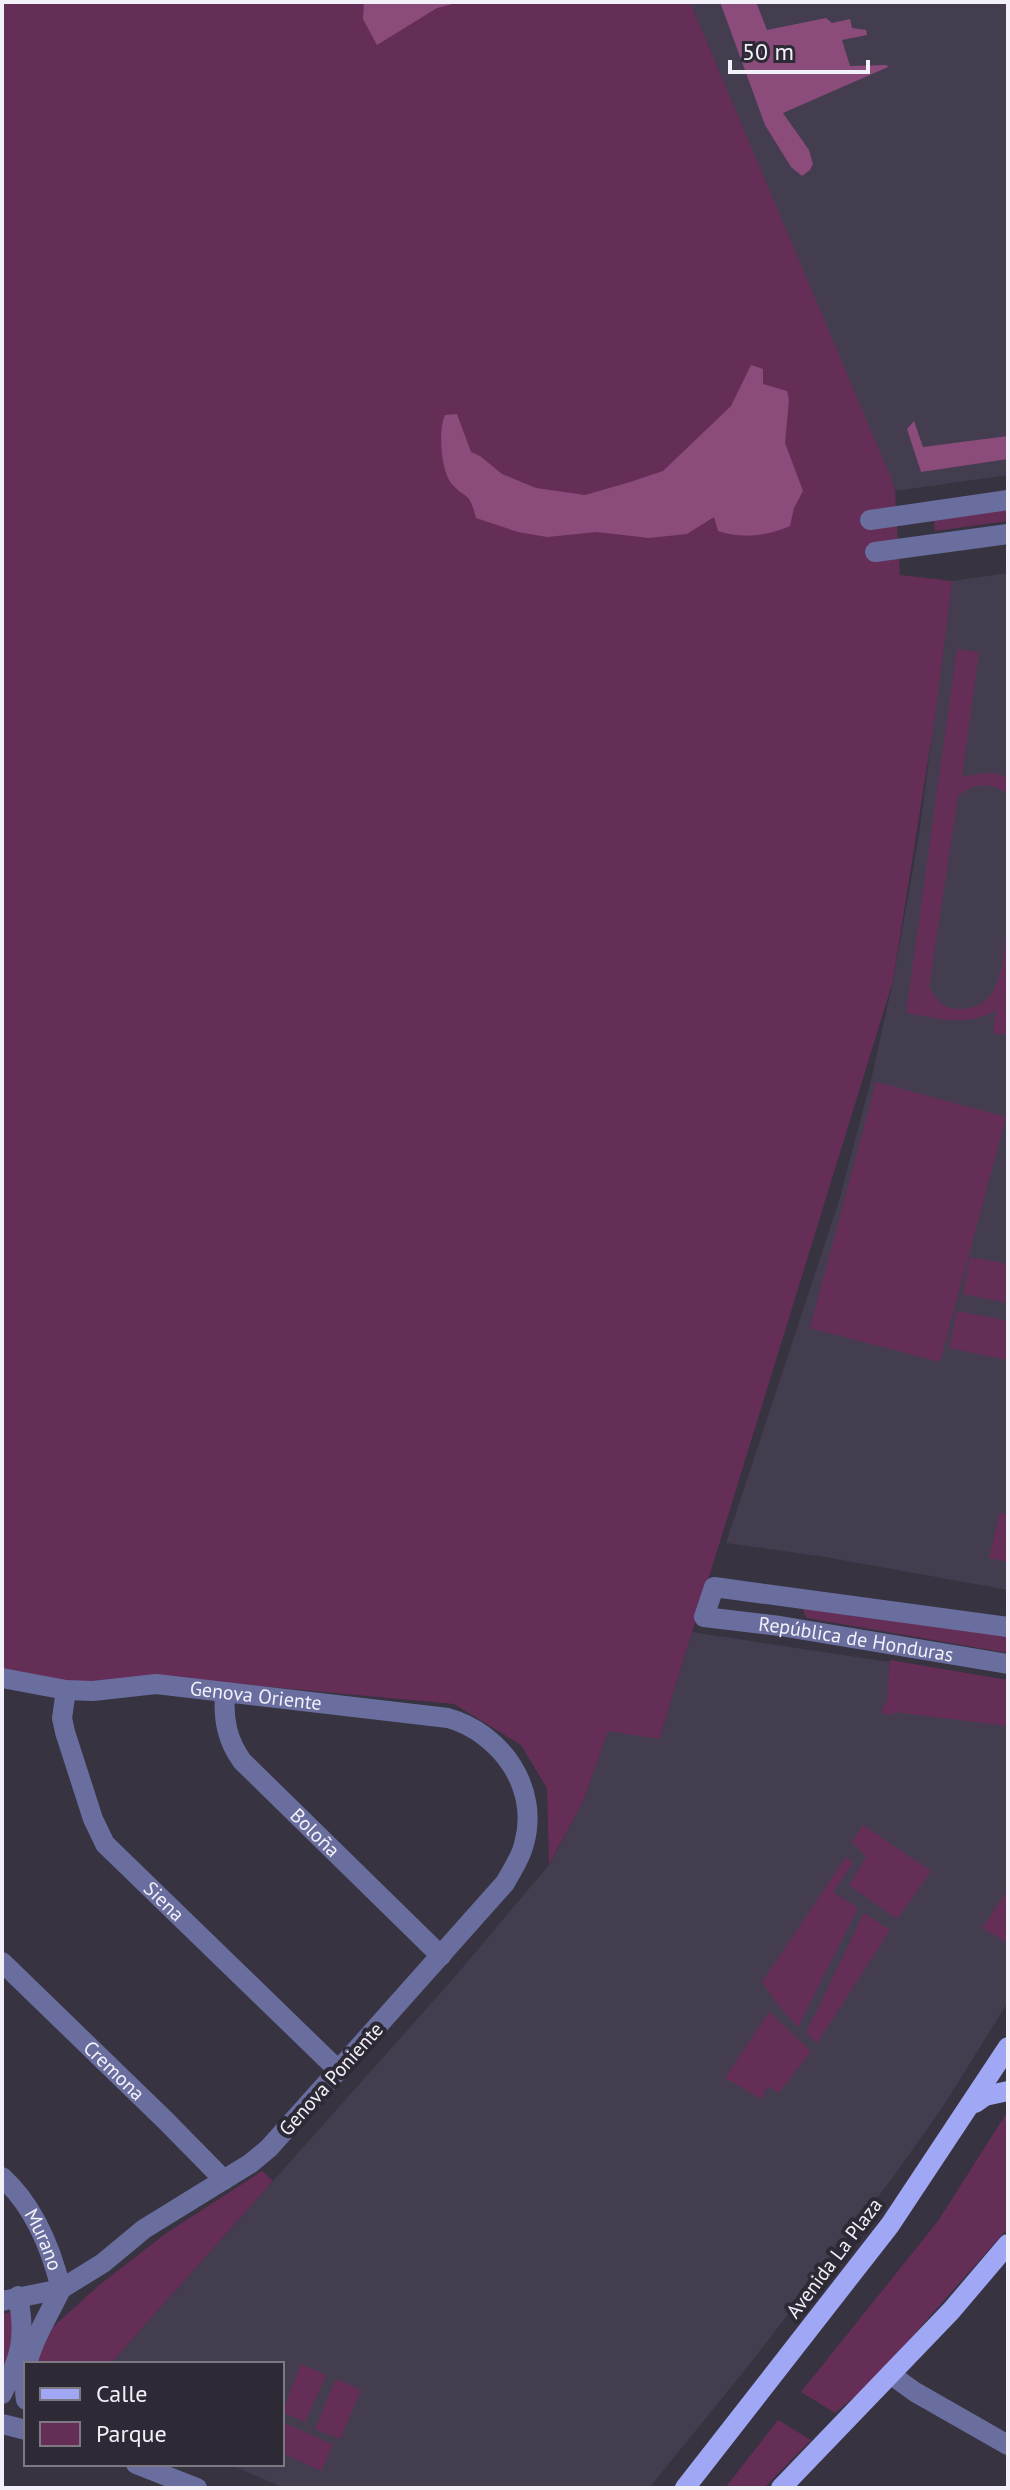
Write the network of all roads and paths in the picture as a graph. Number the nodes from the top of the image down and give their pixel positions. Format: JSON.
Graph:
{"nodes":[{"id":1,"x":1008,"y":500,"type":"edge"},
{"id":2,"x":972,"y":506,"type":"junction"},
{"id":3,"x":870,"y":520,"type":"dead end"},
{"id":4,"x":1008,"y":534,"type":"edge"},
{"id":5,"x":977,"y":538,"type":"junction"},
{"id":6,"x":875,"y":552,"type":"dead end"},
{"id":7,"x":796,"y":1600,"type":"junction"},
{"id":8,"x":780,"y":1626,"type":"junction"},
{"id":9,"x":1008,"y":1627,"type":"edge"},
{"id":10,"x":1008,"y":1664,"type":"edge"},
{"id":11,"x":2,"y":1678,"type":"edge"},
{"id":12,"x":66,"y":1690,"type":"junction"},
{"id":13,"x":225,"y":1693,"type":"junction"},
{"id":14,"x":502,"y":1752,"type":"joint"},
{"id":15,"x":441,"y":1956,"type":"junction"},
{"id":16,"x":2,"y":1962,"type":"edge"},
{"id":17,"x":1008,"y":2047,"type":"edge"},
{"id":18,"x":339,"y":2071,"type":"junction"},
{"id":19,"x":1008,"y":2091,"type":"edge"},
{"id":20,"x":972,"y":2104,"type":"junction"},
{"id":21,"x":2,"y":2177,"type":"edge"},
{"id":22,"x":224,"y":2180,"type":"junction"},
{"id":23,"x":1008,"y":2244,"type":"edge"},
{"id":24,"x":61,"y":2289,"type":"junction"},
{"id":25,"x":10,"y":2299,"type":"edge"},
{"id":26,"x":26,"y":2362,"type":"edge"},
{"id":27,"x":890,"y":2374,"type":"junction"},
{"id":28,"x":2,"y":2394,"type":"edge"},
{"id":29,"x":2,"y":2424,"type":"edge"},
{"id":30,"x":24,"y":2430,"type":"edge"},
{"id":31,"x":1008,"y":2445,"type":"edge"},
{"id":32,"x":141,"y":2466,"type":"edge"},
{"id":33,"x":197,"y":2488,"type":"edge"},
{"id":34,"x":685,"y":2488,"type":"edge"},
{"id":35,"x":781,"y":2488,"type":"edge"}],
"edges":[{"from":1,"to":2,"type":"street"},
{"from":2,"to":3,"type":"street"},
{"from":2,"to":5,"type":"street"},
{"from":4,"to":5,"type":"street"},
{"from":5,"to":6,"type":"street"},
{"from":7,"to":8,"type":"street"},
{"from":7,"to":8,"type":"street","name":"República de Honduras"},
{"from":7,"to":9,"type":"street","name":"República de Honduras"},
{"from":8,"to":10,"type":"street","name":"República de Honduras"},
{"from":11,"to":12,"type":"street","name":"Genova Oriente"},
{"from":12,"to":13,"type":"street","name":"Genova Oriente"},
{"from":12,"to":18,"type":"street","name":"Siena"},
{"from":13,"to":14,"type":"street","name":"Genova Oriente"},
{"from":13,"to":15,"type":"street","name":"Boloña"},
{"from":14,"to":15,"type":"street","name":"Genova Poniente"},
{"from":15,"to":18,"type":"street","name":"Genova Poniente"},
{"from":16,"to":22,"type":"street","name":"Cremona"},
{"from":17,"to":20,"type":"main road","name":"Avenida La Plaza"},
{"from":18,"to":22,"type":"street","name":"Genova Poniente"},
{"from":19,"to":20,"type":"main road"},
{"from":20,"to":34,"type":"main road","name":"Avenida La Plaza"},
{"from":21,"to":24,"type":"street","name":"Murano"},
{"from":22,"to":24,"type":"street","name":"Genova Poniente"},
{"from":23,"to":27,"type":"main road"},
{"from":24,"to":25,"type":"street","name":"Genova Poniente"},
{"from":24,"to":26,"type":"street","name":"Murano"},
{"from":25,"to":28,"type":"street"},
{"from":27,"to":31,"type":"street"},
{"from":27,"to":35,"type":"main road"},
{"from":29,"to":30,"type":"street"},
{"from":32,"to":33,"type":"street"}]}
